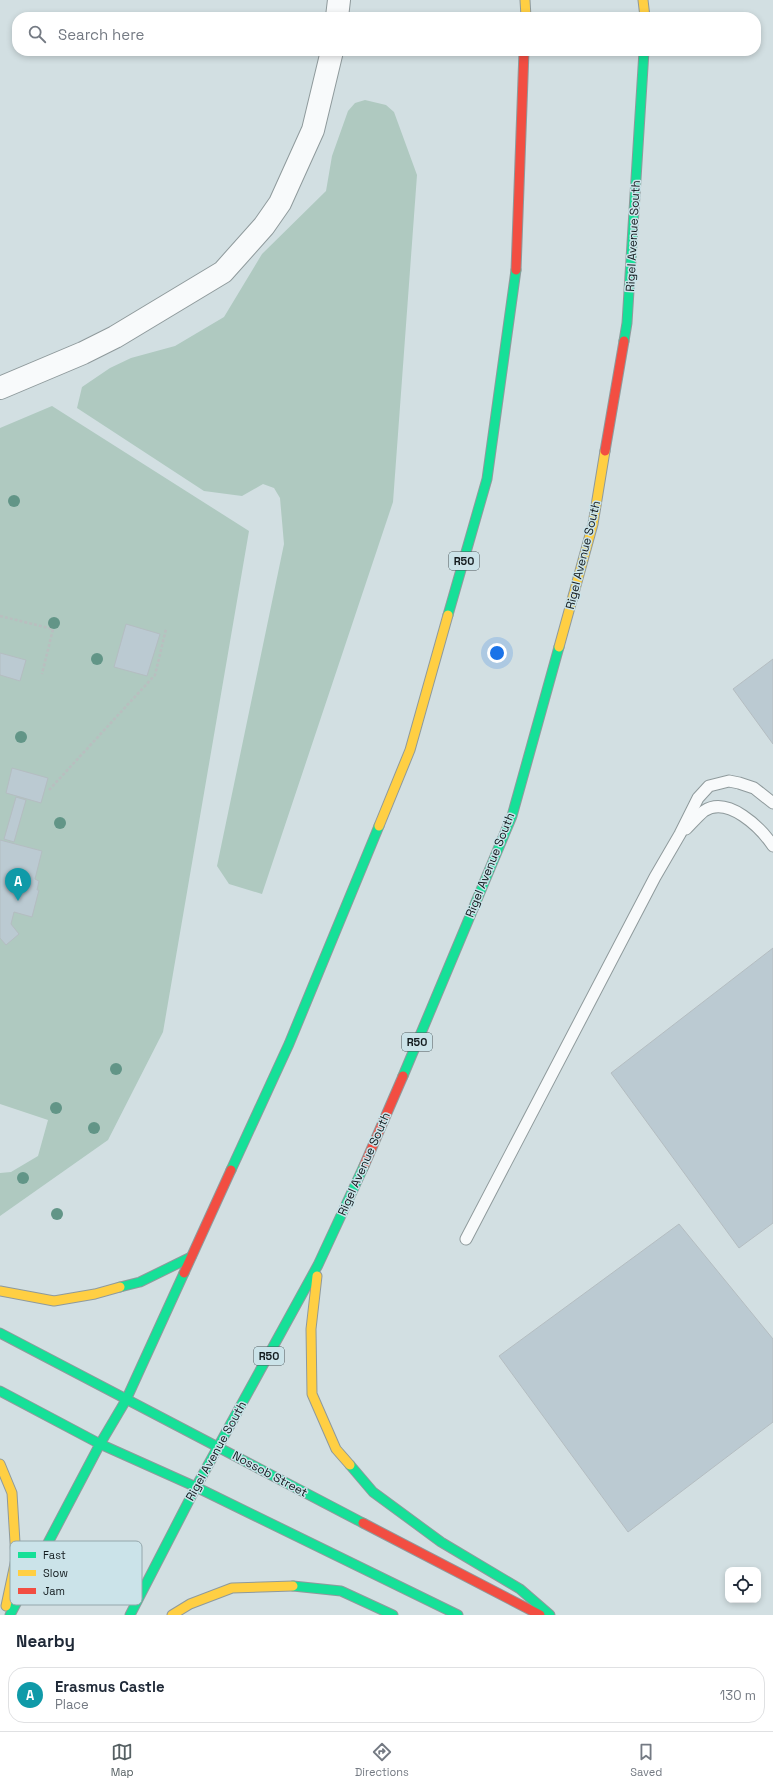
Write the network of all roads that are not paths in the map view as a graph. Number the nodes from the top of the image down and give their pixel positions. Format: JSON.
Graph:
{"nodes":[{"id":1,"x":339,"y":0,"type":"edge"},
{"id":2,"x":525,"y":0,"type":"edge"},
{"id":3,"x":643,"y":0,"type":"edge"},
{"id":4,"x":338,"y":12,"type":"edge"},
{"id":5,"x":526,"y":12,"type":"edge"},
{"id":6,"x":644,"y":12,"type":"edge"},
{"id":7,"x":331,"y":56,"type":"edge"},
{"id":8,"x":524,"y":56,"type":"edge"},
{"id":9,"x":644,"y":56,"type":"edge"},
{"id":10,"x":0,"y":388,"type":"edge"},
{"id":11,"x":773,"y":802,"type":"edge"},
{"id":12,"x":680,"y":834,"type":"junction"},
{"id":13,"x":773,"y":846,"type":"edge"},
{"id":14,"x":466,"y":1239,"type":"dead end"},
{"id":15,"x":191,"y":1257,"type":"junction"},
{"id":16,"x":318,"y":1265,"type":"junction"},
{"id":17,"x":0,"y":1291,"type":"edge"},
{"id":18,"x":0,"y":1333,"type":"edge"},
{"id":19,"x":0,"y":1391,"type":"edge"},
{"id":20,"x":126,"y":1400,"type":"junction"},
{"id":21,"x":100,"y":1444,"type":"junction"},
{"id":22,"x":219,"y":1447,"type":"junction"},
{"id":23,"x":0,"y":1464,"type":"edge"},
{"id":24,"x":196,"y":1487,"type":"junction"},
{"id":25,"x":15,"y":1541,"type":"edge"},
{"id":26,"x":49,"y":1541,"type":"edge"},
{"id":27,"x":10,"y":1587,"type":"edge"},
{"id":28,"x":142,"y":1592,"type":"edge"},
{"id":29,"x":15,"y":1605,"type":"edge"},
{"id":30,"x":135,"y":1605,"type":"edge"},
{"id":31,"x":4,"y":1615,"type":"edge"},
{"id":32,"x":10,"y":1615,"type":"edge"},
{"id":33,"x":130,"y":1615,"type":"edge"},
{"id":34,"x":172,"y":1615,"type":"edge"},
{"id":35,"x":393,"y":1615,"type":"edge"},
{"id":36,"x":458,"y":1615,"type":"edge"},
{"id":37,"x":540,"y":1615,"type":"edge"},
{"id":38,"x":550,"y":1615,"type":"edge"}],
"edges":[{"from":1,"to":4,"type":"street"},
{"from":2,"to":5,"type":"main road"},
{"from":3,"to":6,"type":"main road"},
{"from":7,"to":10,"type":"street"},
{"from":8,"to":15,"type":"main road","number":"R50"},
{"from":9,"to":16,"type":"main road","name":"Rigel Avenue South","number":"R50"},
{"from":11,"to":12,"type":"lane"},
{"from":12,"to":13,"type":"lane"},
{"from":12,"to":14,"type":"lane"},
{"from":15,"to":17,"type":"main road"},
{"from":15,"to":20,"type":"main road","number":"R50"},
{"from":16,"to":22,"type":"main road","name":"Rigel Avenue South","number":"R50"},
{"from":16,"to":38,"type":"main road"},
{"from":18,"to":20,"type":"main road","name":"Nossob Street"},
{"from":19,"to":21,"type":"main road"},
{"from":20,"to":21,"type":"main road","number":"R50"},
{"from":20,"to":22,"type":"main road","name":"Nossob Street"},
{"from":21,"to":24,"type":"main road"},
{"from":21,"to":26,"type":"main road","number":"R50"},
{"from":22,"to":24,"type":"main road","name":"Rigel Avenue South","number":"R50"},
{"from":22,"to":37,"type":"main road","name":"Nossob Street"},
{"from":23,"to":25,"type":"main road"},
{"from":24,"to":28,"type":"main road","name":"Rigel Avenue South","number":"R50"},
{"from":24,"to":36,"type":"main road"},
{"from":27,"to":31,"type":"main road"},
{"from":29,"to":32,"type":"main road","number":"R50"},
{"from":30,"to":33,"type":"main road","name":"Rigel Avenue South","number":"R50"},
{"from":34,"to":35,"type":"main road"}]}
